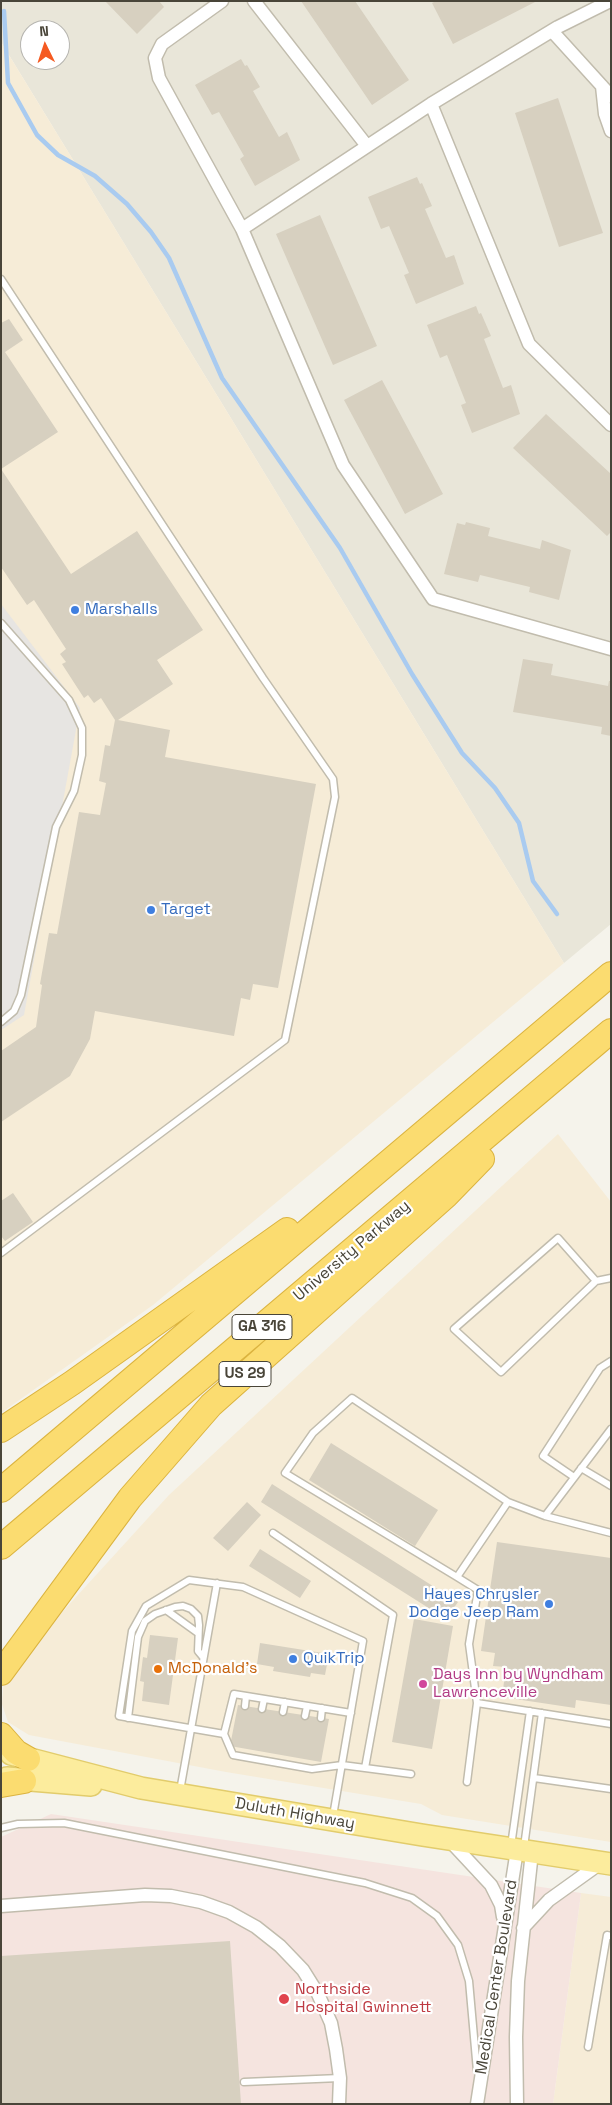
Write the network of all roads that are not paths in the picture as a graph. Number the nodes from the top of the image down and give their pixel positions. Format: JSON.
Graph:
{"nodes":[{"id":1,"x":222,"y":1,"type":"edge"},
{"id":2,"x":254,"y":1,"type":"edge"},
{"id":3,"x":610,"y":1,"type":"edge"},
{"id":4,"x":552,"y":31,"type":"junction"},
{"id":5,"x":602,"y":86,"type":"junction"},
{"id":6,"x":611,"y":96,"type":"edge"},
{"id":7,"x":431,"y":104,"type":"junction"},
{"id":8,"x":611,"y":131,"type":"edge"},
{"id":9,"x":367,"y":146,"type":"junction"},
{"id":10,"x":242,"y":229,"type":"junction"},
{"id":11,"x":1,"y":279,"type":"edge"},
{"id":12,"x":611,"y":425,"type":"edge"},
{"id":13,"x":1,"y":623,"type":"edge"},
{"id":14,"x":611,"y":649,"type":"edge"},
{"id":15,"x":611,"y":974,"type":"edge"},
{"id":16,"x":1,"y":1022,"type":"edge"},
{"id":17,"x":611,"y":1031,"type":"edge"},
{"id":18,"x":523,"y":1107,"type":"junction"},
{"id":19,"x":372,"y":1176,"type":"junction"},
{"id":20,"x":1,"y":1253,"type":"edge"},
{"id":21,"x":611,"y":1278,"type":"edge"},
{"id":22,"x":596,"y":1281,"type":"junction"},
{"id":23,"x":611,"y":1361,"type":"edge"},
{"id":24,"x":611,"y":1429,"type":"edge"},
{"id":25,"x":1,"y":1430,"type":"edge"},
{"id":26,"x":581,"y":1468,"type":"junction"},
{"id":27,"x":574,"y":1476,"type":"junction"},
{"id":28,"x":611,"y":1486,"type":"edge"},
{"id":29,"x":1,"y":1490,"type":"edge"},
{"id":30,"x":508,"y":1502,"type":"junction"},
{"id":31,"x":544,"y":1516,"type":"junction"},
{"id":32,"x":273,"y":1533,"type":"dead end"},
{"id":33,"x":611,"y":1533,"type":"edge"},
{"id":34,"x":1,"y":1547,"type":"edge"},
{"id":35,"x":457,"y":1577,"type":"junction"},
{"id":36,"x":217,"y":1583,"type":"junction"},
{"id":37,"x":166,"y":1610,"type":"junction"},
{"id":38,"x":198,"y":1632,"type":"junction"},
{"id":39,"x":203,"y":1657,"type":"junction"},
{"id":40,"x":1,"y":1673,"type":"edge"},
{"id":41,"x":246,"y":1696,"type":"junction"},
{"id":42,"x":264,"y":1699,"type":"junction"},
{"id":43,"x":285,"y":1702,"type":"junction"},
{"id":44,"x":477,"y":1703,"type":"junction"},
{"id":45,"x":245,"y":1706,"type":"dead end"},
{"id":46,"x":307,"y":1706,"type":"junction"},
{"id":47,"x":322,"y":1708,"type":"junction"},
{"id":48,"x":262,"y":1709,"type":"dead end"},
{"id":49,"x":530,"y":1711,"type":"junction"},
{"id":50,"x":283,"y":1712,"type":"dead end"},
{"id":51,"x":351,"y":1713,"type":"junction"},
{"id":52,"x":542,"y":1713,"type":"junction"},
{"id":53,"x":305,"y":1716,"type":"dead end"},
{"id":54,"x":128,"y":1718,"type":"junction"},
{"id":55,"x":321,"y":1718,"type":"dead end"},
{"id":56,"x":611,"y":1724,"type":"edge"},
{"id":57,"x":190,"y":1729,"type":"junction"},
{"id":58,"x":224,"y":1734,"type":"junction"},
{"id":59,"x":1,"y":1735,"type":"edge"},
{"id":60,"x":238,"y":1748,"type":"dead end"},
{"id":61,"x":255,"y":1751,"type":"dead end"},
{"id":62,"x":1,"y":1752,"type":"edge"},
{"id":63,"x":276,"y":1754,"type":"dead end"},
{"id":64,"x":237,"y":1756,"type":"junction"},
{"id":65,"x":298,"y":1758,"type":"dead end"},
{"id":66,"x":254,"y":1759,"type":"junction"},
{"id":67,"x":313,"y":1761,"type":"dead end"},
{"id":68,"x":275,"y":1762,"type":"junction"},
{"id":69,"x":342,"y":1765,"type":"junction"},
{"id":70,"x":297,"y":1766,"type":"junction"},
{"id":71,"x":365,"y":1768,"type":"junction"},
{"id":72,"x":312,"y":1769,"type":"junction"},
{"id":73,"x":18,"y":1772,"type":"edge"},
{"id":74,"x":411,"y":1774,"type":"dead end"},
{"id":75,"x":534,"y":1778,"type":"junction"},
{"id":76,"x":467,"y":1782,"type":"dead end"},
{"id":77,"x":1,"y":1785,"type":"edge"},
{"id":78,"x":611,"y":1789,"type":"edge"},
{"id":79,"x":179,"y":1794,"type":"junction"},
{"id":80,"x":332,"y":1820,"type":"junction"},
{"id":81,"x":1,"y":1828,"type":"edge"},
{"id":82,"x":449,"y":1840,"type":"junction"},
{"id":83,"x":521,"y":1851,"type":"junction"},
{"id":84,"x":606,"y":1863,"type":"edge"},
{"id":85,"x":1,"y":1906,"type":"edge"},
{"id":86,"x":505,"y":1927,"type":"junction"},
{"id":87,"x":523,"y":1928,"type":"junction"},
{"id":88,"x":611,"y":1936,"type":"edge"},
{"id":89,"x":588,"y":2047,"type":"dead end"},
{"id":90,"x":340,"y":2078,"type":"junction"},
{"id":91,"x":244,"y":2082,"type":"dead end"},
{"id":92,"x":479,"y":2088,"type":"junction"},
{"id":93,"x":339,"y":2104,"type":"edge"},
{"id":94,"x":477,"y":2104,"type":"edge"},
{"id":95,"x":517,"y":2104,"type":"edge"}],
"edges":[{"from":1,"to":10,"type":"street"},
{"from":2,"to":9,"type":"street"},
{"from":3,"to":4,"type":"street"},
{"from":4,"to":5,"type":"street"},
{"from":4,"to":7,"type":"street"},
{"from":5,"to":6,"type":"street"},
{"from":5,"to":8,"type":"street"},
{"from":7,"to":9,"type":"street"},
{"from":7,"to":12,"type":"street"},
{"from":9,"to":10,"type":"street"},
{"from":10,"to":14,"type":"street"},
{"from":11,"to":20,"type":"lane"},
{"from":13,"to":16,"type":"lane"},
{"from":15,"to":19,"type":"highway","number":"GA 316"},
{"from":17,"to":18,"type":"highway","name":"University Parkway","number":"GA 316"},
{"from":18,"to":34,"type":"highway","name":"University Parkway","number":"GA 316"},
{"from":18,"to":40,"type":"highway","number":"US 29"},
{"from":19,"to":25,"type":"highway"},
{"from":19,"to":29,"type":"highway","number":"GA 316"},
{"from":21,"to":22,"type":"lane"},
{"from":22,"to":22,"type":"lane"},
{"from":23,"to":27,"type":"lane"},
{"from":24,"to":26,"type":"lane"},
{"from":26,"to":27,"type":"lane"},
{"from":26,"to":28,"type":"lane"},
{"from":27,"to":31,"type":"lane"},
{"from":30,"to":31,"type":"lane"},
{"from":30,"to":35,"type":"lane"},
{"from":30,"to":35,"type":"lane"},
{"from":31,"to":33,"type":"lane"},
{"from":32,"to":71,"type":"lane"},
{"from":35,"to":44,"type":"lane"},
{"from":36,"to":39,"type":"lane"},
{"from":36,"to":51,"type":"lane"},
{"from":36,"to":54,"type":"lane"},
{"from":37,"to":38,"type":"lane"},
{"from":37,"to":38,"type":"lane"},
{"from":37,"to":54,"type":"lane"},
{"from":38,"to":39,"type":"lane"},
{"from":39,"to":57,"type":"lane"},
{"from":41,"to":42,"type":"lane"},
{"from":41,"to":45,"type":"lane"},
{"from":41,"to":58,"type":"lane"},
{"from":42,"to":43,"type":"lane"},
{"from":42,"to":48,"type":"lane"},
{"from":43,"to":46,"type":"lane"},
{"from":43,"to":50,"type":"lane"},
{"from":44,"to":49,"type":"lane"},
{"from":44,"to":76,"type":"lane"},
{"from":46,"to":47,"type":"lane"},
{"from":46,"to":53,"type":"lane"},
{"from":47,"to":51,"type":"lane"},
{"from":47,"to":55,"type":"lane"},
{"from":49,"to":52,"type":"lane"},
{"from":49,"to":83,"type":"lane"},
{"from":51,"to":69,"type":"lane"},
{"from":52,"to":56,"type":"lane"},
{"from":52,"to":75,"type":"lane"},
{"from":54,"to":57,"type":"lane"},
{"from":57,"to":58,"type":"lane"},
{"from":57,"to":79,"type":"lane"},
{"from":58,"to":64,"type":"lane"},
{"from":59,"to":73,"type":"highway"},
{"from":60,"to":64,"type":"lane"},
{"from":61,"to":66,"type":"lane"},
{"from":62,"to":73,"type":"main road","name":"Duluth Highway"},
{"from":63,"to":68,"type":"lane"},
{"from":64,"to":66,"type":"lane"},
{"from":65,"to":70,"type":"lane"},
{"from":66,"to":68,"type":"lane"},
{"from":67,"to":72,"type":"lane"},
{"from":68,"to":70,"type":"lane"},
{"from":69,"to":71,"type":"lane"},
{"from":69,"to":72,"type":"lane"},
{"from":69,"to":80,"type":"lane"},
{"from":70,"to":72,"type":"lane"},
{"from":71,"to":74,"type":"lane"},
{"from":73,"to":77,"type":"highway"},
{"from":73,"to":79,"type":"main road","name":"Duluth Highway"},
{"from":75,"to":78,"type":"lane"},
{"from":75,"to":83,"type":"lane"},
{"from":79,"to":80,"type":"main road","name":"Duluth Highway"},
{"from":80,"to":82,"type":"main road","name":"Duluth Highway"},
{"from":81,"to":92,"type":"lane"},
{"from":82,"to":83,"type":"main road","name":"Duluth Highway"},
{"from":82,"to":86,"type":"street"},
{"from":83,"to":84,"type":"main road","name":"Duluth Highway"},
{"from":83,"to":86,"type":"street","name":"Medical Center Boulevard"},
{"from":83,"to":87,"type":"street","name":"Medical Center Boulevard"},
{"from":84,"to":87,"type":"street","name":"Medical Center Boulevard"},
{"from":85,"to":90,"type":"street"},
{"from":86,"to":92,"type":"street","name":"Medical Center Boulevard"},
{"from":87,"to":95,"type":"street","name":"Medical Center Boulevard"},
{"from":88,"to":89,"type":"lane"},
{"from":90,"to":91,"type":"lane"},
{"from":90,"to":93,"type":"street"},
{"from":92,"to":94,"type":"street","name":"Medical Center Boulevard"}]}
